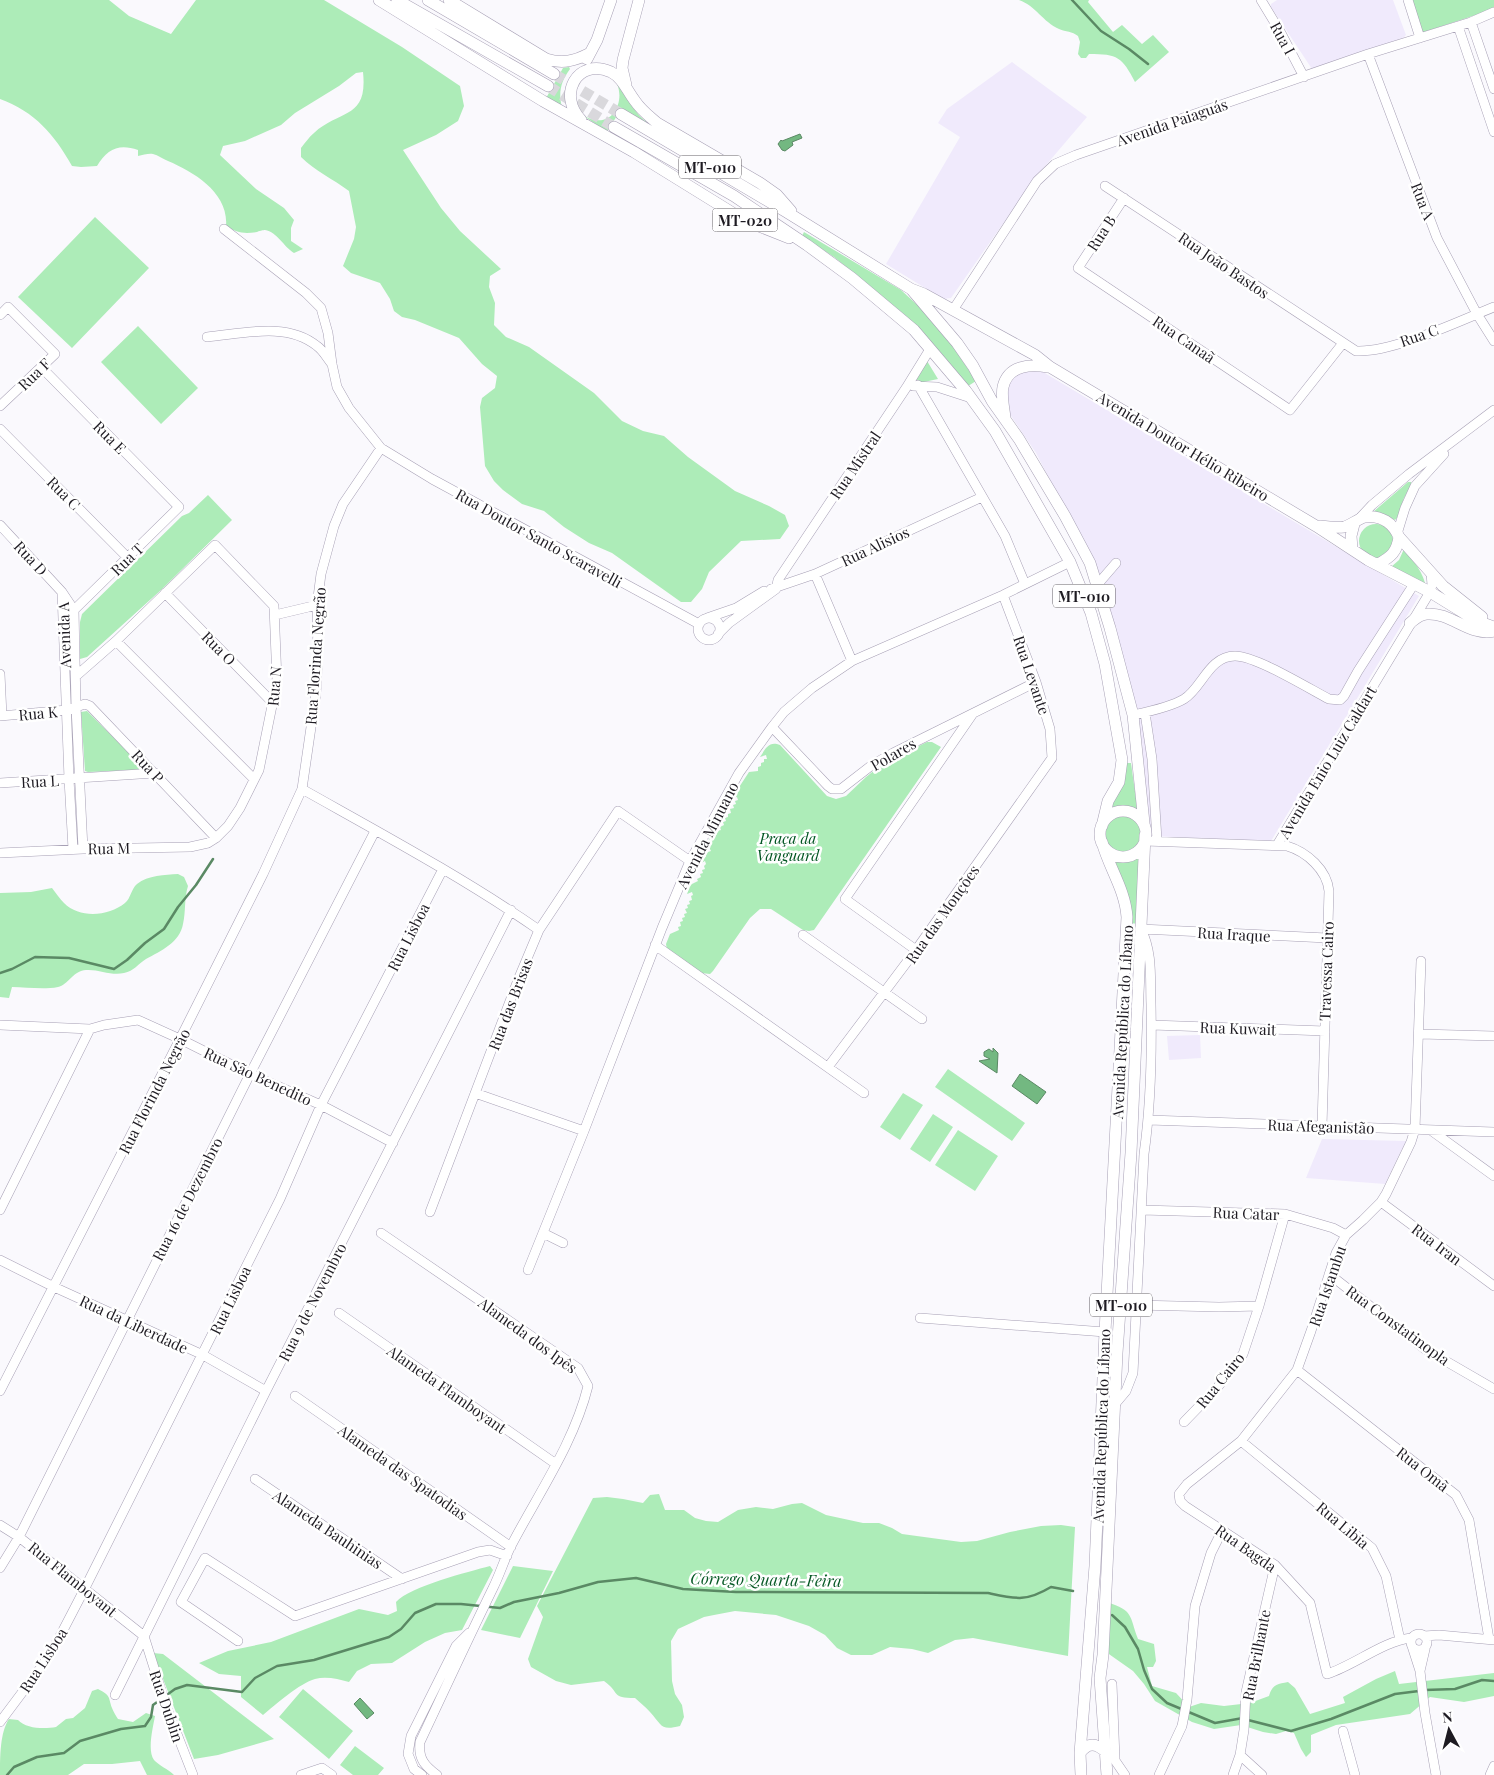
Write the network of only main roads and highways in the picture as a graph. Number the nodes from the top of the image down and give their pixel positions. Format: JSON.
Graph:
{"nodes":[{"id":1,"x":379,"y":0,"type":"edge"},
{"id":2,"x":397,"y":0,"type":"edge"},
{"id":3,"x":428,"y":0,"type":"edge"},
{"id":4,"x":449,"y":0,"type":"edge"},
{"id":5,"x":611,"y":0,"type":"edge"},
{"id":6,"x":639,"y":0,"type":"edge"},
{"id":7,"x":590,"y":53,"type":"junction"},
{"id":8,"x":554,"y":74,"type":"tunnel mouth"},
{"id":9,"x":576,"y":77,"type":"junction"},
{"id":10,"x":548,"y":86,"type":"tunnel mouth"},
{"id":11,"x":627,"y":87,"type":"junction"},
{"id":12,"x":621,"y":114,"type":"tunnel mouth"},
{"id":13,"x":587,"y":126,"type":"junction"},
{"id":14,"x":614,"y":127,"type":"tunnel mouth"},
{"id":15,"x":799,"y":219,"type":"junction"},
{"id":16,"x":807,"y":245,"type":"junction"},
{"id":17,"x":912,"y":290,"type":"junction"},
{"id":18,"x":1050,"y":367,"type":"junction"},
{"id":19,"x":1005,"y":420,"type":"junction"},
{"id":20,"x":1356,"y":522,"type":"junction"},
{"id":21,"x":1316,"y":526,"type":"junction"},
{"id":22,"x":1398,"y":536,"type":"junction"},
{"id":23,"x":1352,"y":549,"type":"junction"},
{"id":24,"x":1378,"y":564,"type":"junction"},
{"id":25,"x":1410,"y":623,"type":"road end"},
{"id":26,"x":1494,"y":626,"type":"edge"},
{"id":27,"x":1494,"y":631,"type":"edge"},
{"id":28,"x":1102,"y":826,"type":"junction"},
{"id":29,"x":1148,"y":835,"type":"junction"},
{"id":30,"x":1102,"y":842,"type":"junction"},
{"id":31,"x":1106,"y":1752,"type":"junction"},
{"id":32,"x":1080,"y":1753,"type":"junction"},
{"id":33,"x":1080,"y":1775,"type":"edge"},
{"id":34,"x":1107,"y":1775,"type":"edge"}],
"edges":[{"from":1,"to":13,"type":"main road"},
{"from":2,"to":10,"type":"main road"},
{"from":3,"to":8,"type":"main road"},
{"from":4,"to":7,"type":"main road"},
{"from":5,"to":7,"type":"main road"},
{"from":6,"to":11,"type":"main road"},
{"from":7,"to":9,"type":"main road"},
{"from":9,"to":11,"type":"main road"},
{"from":9,"to":13,"type":"main road"},
{"from":11,"to":15,"type":"main road"},
{"from":12,"to":15,"type":"main road","number":"MT-010"},
{"from":13,"to":16,"type":"main road","number":"MT-020"},
{"from":14,"to":16,"type":"main road","number":"MT-010"},
{"from":15,"to":17,"type":"main road","number":"MT-010"},
{"from":16,"to":28,"type":"main road","name":"Avenida República do Líbano","number":"MT-010"},
{"from":17,"to":18,"type":"main road","number":"MT-010"},
{"from":17,"to":19,"type":"main road","name":"Avenida República do Líbano"},
{"from":18,"to":19,"type":"main road","number":"MT-010"},
{"from":18,"to":21,"type":"main road","name":"Avenida Doutor Hélio Ribeiro"},
{"from":19,"to":29,"type":"main road","name":"Avenida República do Líbano","number":"MT-010"},
{"from":20,"to":21,"type":"main road","name":"Avenida Doutor Hélio Ribeiro"},
{"from":20,"to":22,"type":"main road","name":"Avenida Doutor Hélio Ribeiro"},
{"from":20,"to":23,"type":"main road"},
{"from":21,"to":23,"type":"main road","name":"Avenida Doutor Hélio Ribeiro"},
{"from":22,"to":24,"type":"main road"},
{"from":22,"to":26,"type":"main road","name":"Avenida Doutor Hélio Ribeiro"},
{"from":23,"to":24,"type":"main road","name":"Avenida Doutor Hélio Ribeiro"},
{"from":24,"to":26,"type":"main road","name":"Avenida Doutor Hélio Ribeiro"},
{"from":25,"to":27,"type":"main road"},
{"from":28,"to":29,"type":"main road"},
{"from":28,"to":30,"type":"main road","name":"Avenida República do Líbano","number":"MT-010"},
{"from":29,"to":30,"type":"main road"},
{"from":29,"to":31,"type":"main road","name":"Avenida República do Líbano","number":"MT-010"},
{"from":30,"to":32,"type":"main road","name":"Avenida República do Líbano","number":"MT-010"},
{"from":31,"to":32,"type":"main road"},
{"from":31,"to":34,"type":"main road","name":"Avenida República do Líbano","number":"MT-010"},
{"from":32,"to":33,"type":"main road","name":"Avenida República do Líbano","number":"MT-010"}]}
